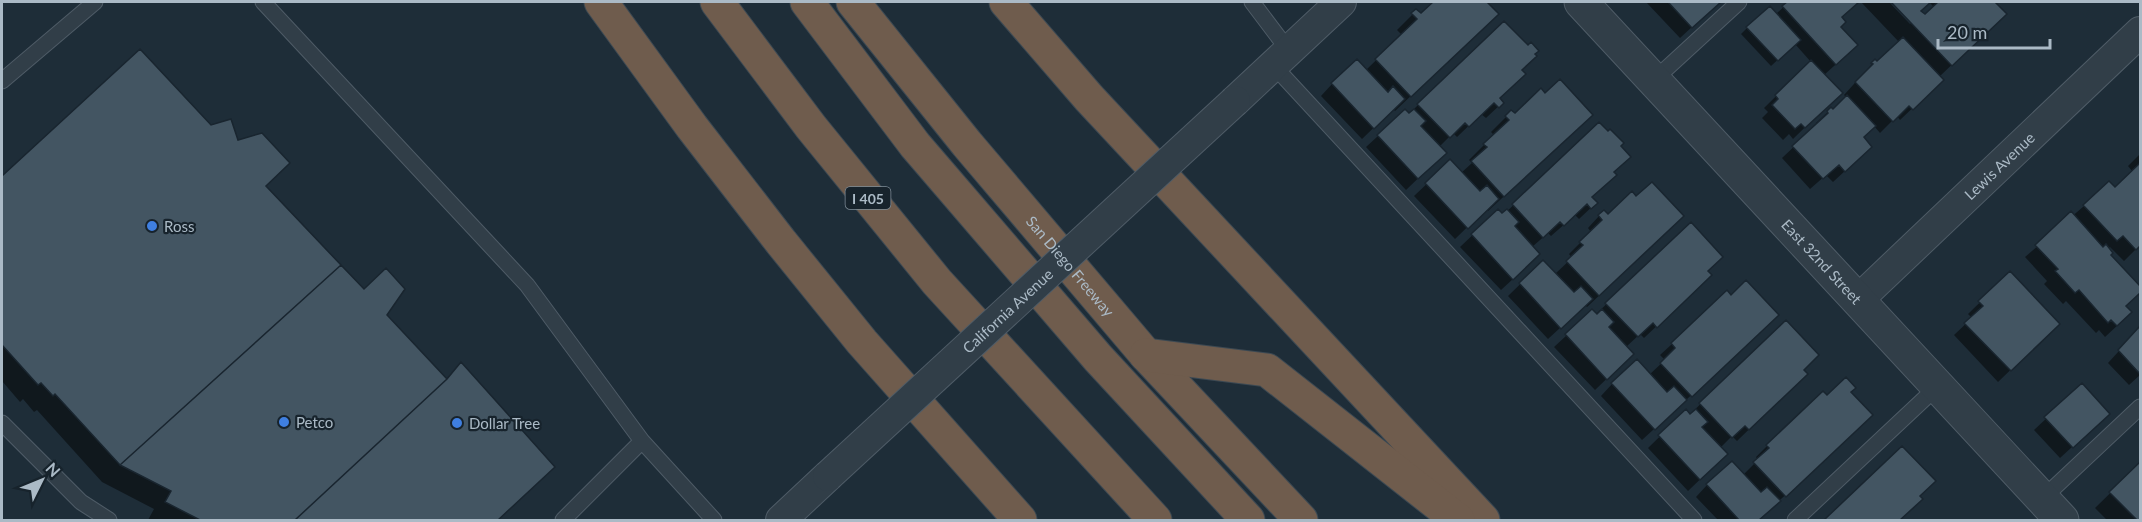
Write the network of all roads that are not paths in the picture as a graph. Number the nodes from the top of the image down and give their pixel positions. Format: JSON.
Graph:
{"nodes":[{"id":1,"x":94,"y":2,"type":"edge"},
{"id":2,"x":262,"y":2,"type":"edge"},
{"id":3,"x":717,"y":2,"type":"edge"},
{"id":4,"x":807,"y":2,"type":"edge"},
{"id":5,"x":853,"y":2,"type":"edge"},
{"id":6,"x":1006,"y":2,"type":"edge"},
{"id":7,"x":1252,"y":2,"type":"edge"},
{"id":8,"x":1341,"y":2,"type":"edge"},
{"id":9,"x":1581,"y":2,"type":"edge"},
{"id":10,"x":1738,"y":2,"type":"edge"},
{"id":11,"x":601,"y":3,"type":"edge"},
{"id":12,"x":2140,"y":32,"type":"edge"},
{"id":13,"x":1281,"y":58,"type":"junction"},
{"id":14,"x":1654,"y":80,"type":"junction"},
{"id":15,"x":2,"y":81,"type":"edge"},
{"id":16,"x":1858,"y":300,"type":"junction"},
{"id":17,"x":1146,"y":355,"type":"junction"},
{"id":18,"x":1938,"y":386,"type":"junction"},
{"id":19,"x":2140,"y":407,"type":"edge"},
{"id":20,"x":2,"y":423,"type":"edge"},
{"id":21,"x":642,"y":441,"type":"junction"},
{"id":22,"x":2052,"y":510,"type":"edge"},
{"id":23,"x":109,"y":520,"type":"edge"},
{"id":24,"x":563,"y":520,"type":"edge"},
{"id":25,"x":714,"y":520,"type":"edge"},
{"id":26,"x":781,"y":520,"type":"edge"},
{"id":27,"x":1020,"y":520,"type":"edge"},
{"id":28,"x":1155,"y":520,"type":"edge"},
{"id":29,"x":1248,"y":520,"type":"edge"},
{"id":30,"x":1301,"y":520,"type":"edge"},
{"id":31,"x":1458,"y":520,"type":"edge"},
{"id":32,"x":1483,"y":520,"type":"edge"},
{"id":33,"x":1694,"y":520,"type":"edge"},
{"id":34,"x":1795,"y":520,"type":"edge"}],
"edges":[{"from":1,"to":15,"type":"lane"},
{"from":2,"to":21,"type":"lane"},
{"from":3,"to":28,"type":"highway","number":"I 405"},
{"from":4,"to":29,"type":"highway"},
{"from":5,"to":17,"type":"highway","name":"San Diego Freeway"},
{"from":6,"to":32,"type":"highway"},
{"from":7,"to":13,"type":"lane"},
{"from":8,"to":13,"type":"street","name":"California Avenue"},
{"from":9,"to":14,"type":"street","name":"East 32nd Street"},
{"from":10,"to":14,"type":"lane"},
{"from":11,"to":27,"type":"highway"},
{"from":12,"to":16,"type":"street","name":"Lewis Avenue"},
{"from":13,"to":26,"type":"street","name":"California Avenue","bridge":true},
{"from":13,"to":33,"type":"lane"},
{"from":14,"to":16,"type":"street","name":"East 32nd Street"},
{"from":16,"to":18,"type":"street","name":"East 32nd Street"},
{"from":17,"to":30,"type":"highway","name":"San Diego Freeway"},
{"from":17,"to":31,"type":"highway"},
{"from":18,"to":22,"type":"street","name":"East 32nd Street"},
{"from":18,"to":34,"type":"lane"},
{"from":19,"to":22,"type":"lane"},
{"from":20,"to":23,"type":"lane"},
{"from":21,"to":24,"type":"lane"},
{"from":21,"to":25,"type":"lane"}]}
